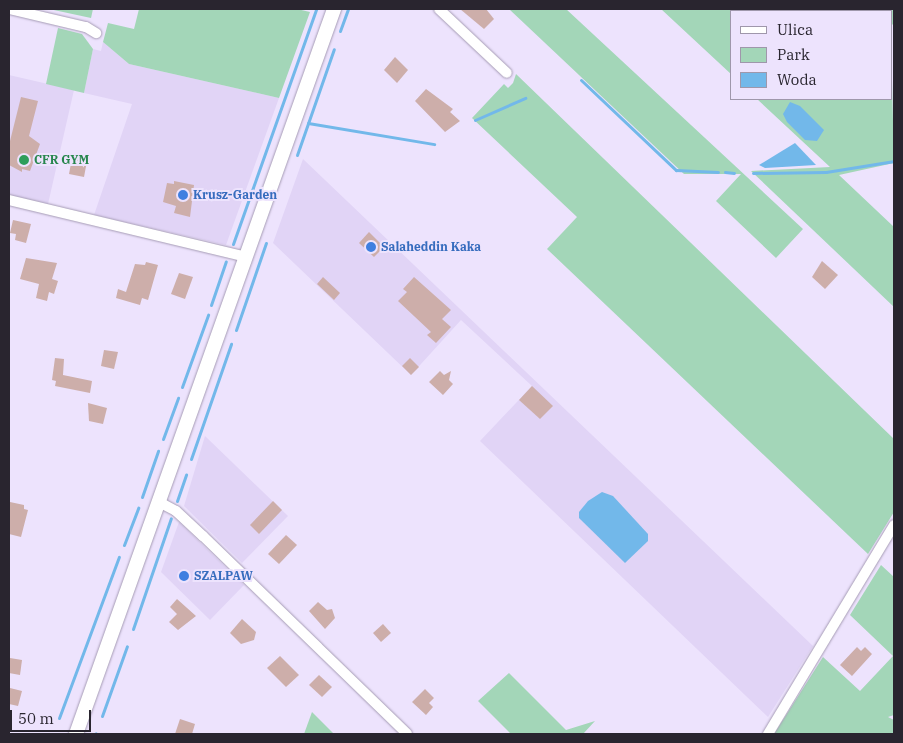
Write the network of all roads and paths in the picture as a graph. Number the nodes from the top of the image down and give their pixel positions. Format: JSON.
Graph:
{"nodes":[{"id":1,"x":9,"y":9,"type":"edge"},
{"id":2,"x":334,"y":9,"type":"edge"},
{"id":3,"x":439,"y":9,"type":"edge"},
{"id":4,"x":96,"y":33,"type":"dead end"},
{"id":5,"x":507,"y":73,"type":"dead end"},
{"id":6,"x":9,"y":200,"type":"edge"},
{"id":7,"x":243,"y":256,"type":"junction"},
{"id":8,"x":159,"y":502,"type":"junction"},
{"id":9,"x":894,"y":525,"type":"edge"},
{"id":10,"x":76,"y":734,"type":"edge"},
{"id":11,"x":407,"y":734,"type":"edge"},
{"id":12,"x":768,"y":734,"type":"edge"}],
"edges":[{"from":1,"to":4,"type":"street"},
{"from":2,"to":7,"type":"street"},
{"from":3,"to":5,"type":"street"},
{"from":6,"to":7,"type":"street"},
{"from":7,"to":8,"type":"street"},
{"from":8,"to":10,"type":"street"},
{"from":8,"to":11,"type":"street"},
{"from":9,"to":12,"type":"street"}]}
